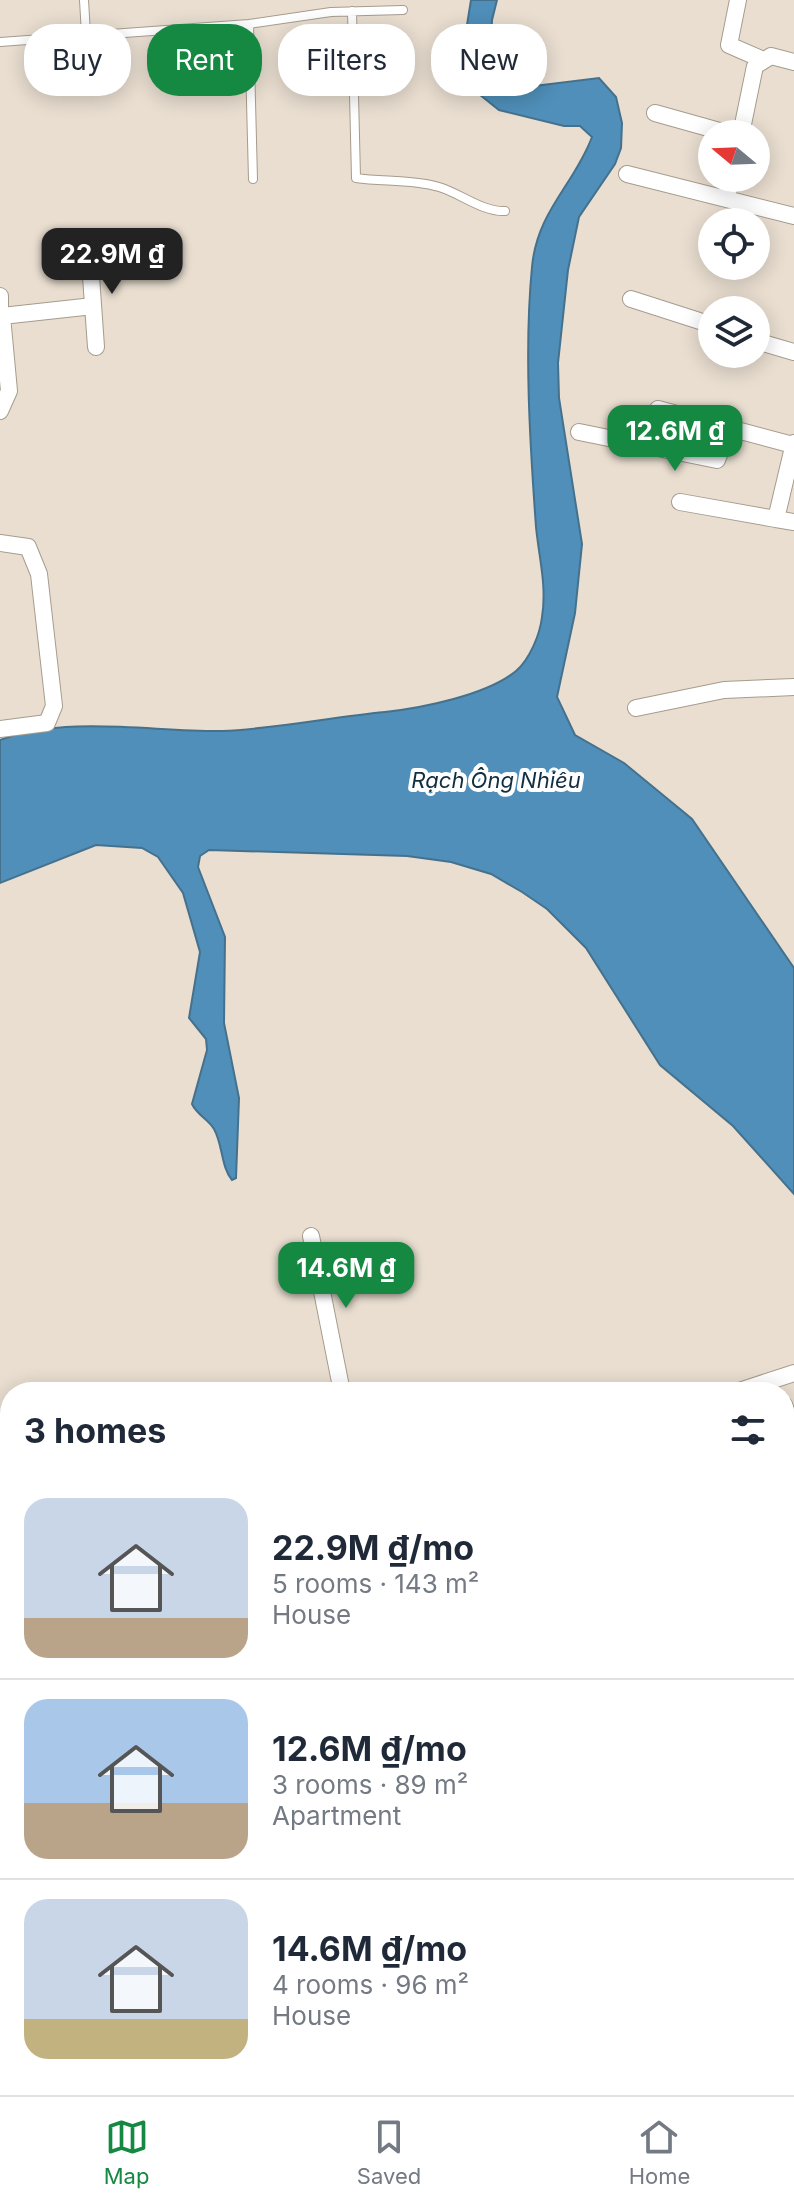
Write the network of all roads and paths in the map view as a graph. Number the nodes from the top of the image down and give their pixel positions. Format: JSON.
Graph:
{"nodes":[{"id":1,"x":84,"y":0,"type":"edge"},
{"id":2,"x":330,"y":0,"type":"edge"},
{"id":3,"x":738,"y":0,"type":"edge"},
{"id":4,"x":403,"y":10,"type":"dead end"},
{"id":5,"x":352,"y":11,"type":"junction"},
{"id":6,"x":331,"y":12,"type":"junction"},
{"id":7,"x":85,"y":24,"type":"edge"},
{"id":8,"x":249,"y":24,"type":"edge"},
{"id":9,"x":24,"y":40,"type":"edge"},
{"id":10,"x":0,"y":42,"type":"edge"},
{"id":11,"x":761,"y":59,"type":"junction"},
{"id":12,"x":794,"y":62,"type":"edge"},
{"id":13,"x":251,"y":96,"type":"edge"},
{"id":14,"x":655,"y":113,"type":"dead end"},
{"id":15,"x":744,"y":120,"type":"edge"},
{"id":16,"x":698,"y":125,"type":"edge"},
{"id":17,"x":627,"y":174,"type":"dead end"},
{"id":18,"x":253,"y":179,"type":"dead end"},
{"id":19,"x":728,"y":192,"type":"edge"},
{"id":20,"x":727,"y":199,"type":"junction"},
{"id":21,"x":505,"y":211,"type":"dead end"},
{"id":22,"x":794,"y":216,"type":"edge"},
{"id":23,"x":89,"y":248,"type":"dead end"},
{"id":24,"x":0,"y":296,"type":"edge"},
{"id":25,"x":631,"y":299,"type":"dead end"},
{"id":26,"x":93,"y":306,"type":"junction"},
{"id":27,"x":1,"y":316,"type":"edge"},
{"id":28,"x":698,"y":321,"type":"edge"},
{"id":29,"x":770,"y":345,"type":"edge"},
{"id":30,"x":96,"y":347,"type":"dead end"},
{"id":31,"x":794,"y":352,"type":"edge"},
{"id":32,"x":658,"y":409,"type":"dead end"},
{"id":33,"x":0,"y":411,"type":"edge"},
{"id":34,"x":729,"y":428,"type":"junction"},
{"id":35,"x":579,"y":432,"type":"dead end"},
{"id":36,"x":794,"y":444,"type":"edge"},
{"id":37,"x":680,"y":502,"type":"dead end"},
{"id":38,"x":776,"y":519,"type":"junction"},
{"id":39,"x":794,"y":522,"type":"edge"},
{"id":40,"x":0,"y":543,"type":"edge"},
{"id":41,"x":794,"y":687,"type":"edge"},
{"id":42,"x":636,"y":708,"type":"dead end"},
{"id":43,"x":0,"y":729,"type":"edge"},
{"id":44,"x":311,"y":1236,"type":"dead end"},
{"id":45,"x":340,"y":1382,"type":"edge"}],
"edges":[{"from":1,"to":7,"type":"lane"},
{"from":2,"to":6,"type":"lane"},
{"from":3,"to":11,"type":"street"},
{"from":4,"to":5,"type":"lane"},
{"from":5,"to":6,"type":"lane"},
{"from":5,"to":21,"type":"lane"},
{"from":6,"to":8,"type":"lane"},
{"from":9,"to":10,"type":"lane"},
{"from":11,"to":12,"type":"street"},
{"from":11,"to":15,"type":"street"},
{"from":13,"to":18,"type":"lane"},
{"from":14,"to":16,"type":"street"},
{"from":17,"to":20,"type":"street"},
{"from":19,"to":20,"type":"street"},
{"from":20,"to":22,"type":"street"},
{"from":23,"to":26,"type":"street"},
{"from":24,"to":27,"type":"street"},
{"from":25,"to":28,"type":"street"},
{"from":26,"to":27,"type":"street"},
{"from":26,"to":30,"type":"street"},
{"from":27,"to":33,"type":"street"},
{"from":29,"to":31,"type":"street"},
{"from":32,"to":34,"type":"street"},
{"from":34,"to":35,"type":"street"},
{"from":34,"to":36,"type":"street"},
{"from":36,"to":38,"type":"street"},
{"from":37,"to":38,"type":"street"},
{"from":38,"to":39,"type":"street"},
{"from":40,"to":43,"type":"street"},
{"from":41,"to":42,"type":"street"},
{"from":44,"to":45,"type":"street"}]}
